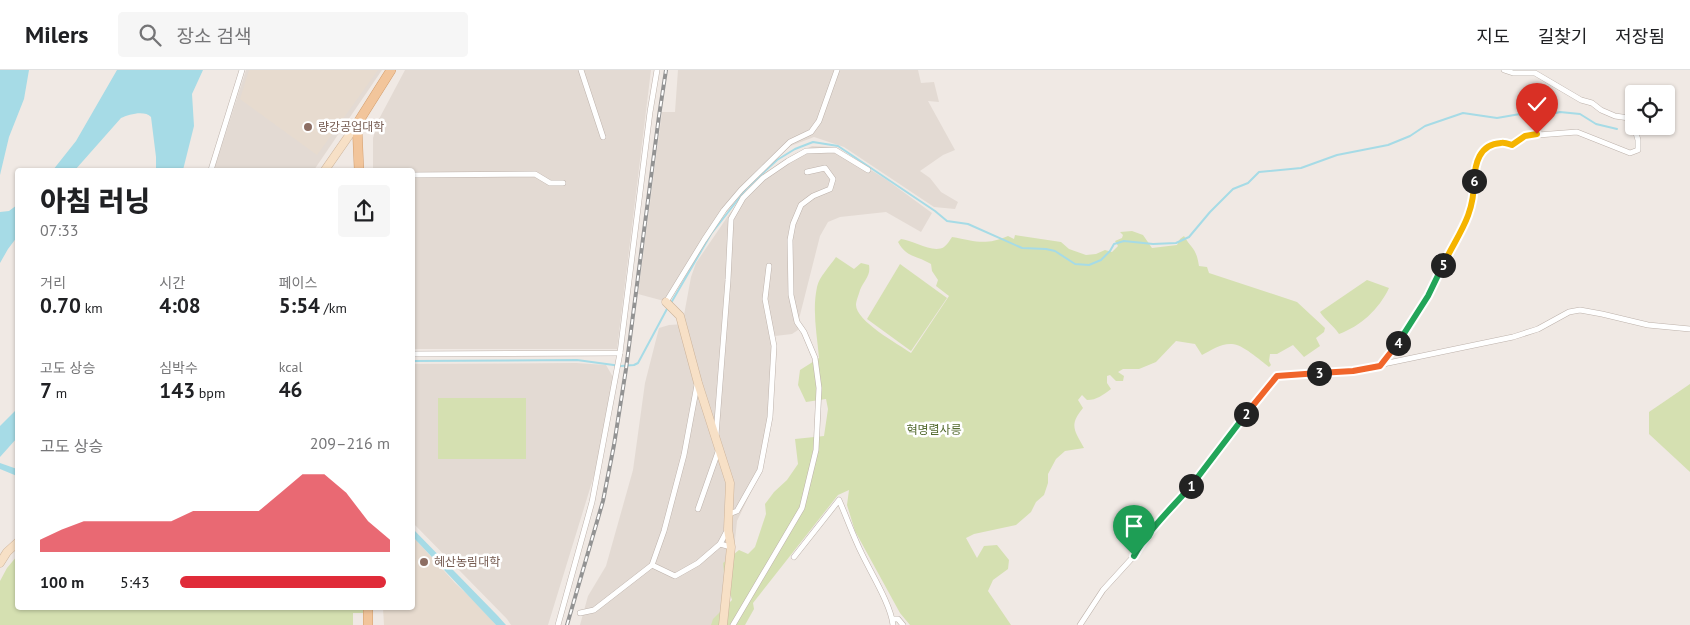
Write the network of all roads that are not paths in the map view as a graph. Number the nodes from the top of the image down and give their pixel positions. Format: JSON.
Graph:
{"nodes":[{"id":1,"x":242,"y":70,"type":"edge"},
{"id":2,"x":392,"y":70,"type":"edge"},
{"id":3,"x":582,"y":70,"type":"edge"},
{"id":4,"x":657,"y":70,"type":"edge"},
{"id":5,"x":837,"y":70,"type":"edge"},
{"id":6,"x":1504,"y":70,"type":"edge"},
{"id":7,"x":1625,"y":117,"type":"edge"},
{"id":8,"x":357,"y":124,"type":"junction"},
{"id":9,"x":1637,"y":135,"type":"edge"},
{"id":10,"x":603,"y":137,"type":"dead end"},
{"id":11,"x":212,"y":168,"type":"edge"},
{"id":12,"x":326,"y":168,"type":"edge"},
{"id":13,"x":359,"y":168,"type":"edge"},
{"id":14,"x":868,"y":170,"type":"dead end"},
{"id":15,"x":807,"y":172,"type":"dead end"},
{"id":16,"x":415,"y":175,"type":"edge"},
{"id":17,"x":563,"y":183,"type":"dead end"},
{"id":18,"x":769,"y":266,"type":"dead end"},
{"id":19,"x":669,"y":304,"type":"joint"},
{"id":20,"x":1690,"y":329,"type":"edge"},
{"id":21,"x":620,"y":353,"type":"junction"},
{"id":22,"x":415,"y":354,"type":"edge"},
{"id":23,"x":1380,"y":366,"type":"junction"},
{"id":24,"x":698,"y":382,"type":"junction"},
{"id":25,"x":716,"y":438,"type":"junction"},
{"id":26,"x":719,"y":449,"type":"junction"},
{"id":27,"x":698,"y":509,"type":"dead end"},
{"id":28,"x":730,"y":514,"type":"junction"},
{"id":29,"x":728,"y":528,"type":"junction"},
{"id":30,"x":720,"y":544,"type":"junction"},
{"id":31,"x":15,"y":545,"type":"edge"},
{"id":32,"x":731,"y":547,"type":"junction"},
{"id":33,"x":794,"y":557,"type":"dead end"},
{"id":34,"x":0,"y":563,"type":"edge"},
{"id":35,"x":652,"y":564,"type":"junction"},
{"id":36,"x":368,"y":610,"type":"edge"},
{"id":37,"x":580,"y":613,"type":"dead end"},
{"id":38,"x":893,"y":622,"type":"edge"},
{"id":39,"x":368,"y":625,"type":"edge"},
{"id":40,"x":558,"y":625,"type":"edge"},
{"id":41,"x":723,"y":625,"type":"edge"},
{"id":42,"x":732,"y":625,"type":"edge"},
{"id":43,"x":903,"y":625,"type":"edge"},
{"id":44,"x":1080,"y":625,"type":"edge"}],
"edges":[{"from":1,"to":11,"type":"street"},
{"from":2,"to":8,"type":"main road"},
{"from":3,"to":10,"type":"street"},
{"from":4,"to":21,"type":"street"},
{"from":5,"to":19,"type":"street"},
{"from":6,"to":7,"type":"street"},
{"from":8,"to":12,"type":"street"},
{"from":8,"to":13,"type":"main road"},
{"from":9,"to":23,"type":"street"},
{"from":14,"to":25,"type":"street"},
{"from":15,"to":42,"type":"street"},
{"from":16,"to":17,"type":"street"},
{"from":18,"to":28,"type":"street"},
{"from":19,"to":24,"type":"street"},
{"from":20,"to":23,"type":"street"},
{"from":21,"to":22,"type":"street"},
{"from":21,"to":40,"type":"street"},
{"from":23,"to":44,"type":"street"},
{"from":24,"to":25,"type":"street"},
{"from":24,"to":35,"type":"street"},
{"from":25,"to":26,"type":"street"},
{"from":26,"to":27,"type":"street"},
{"from":26,"to":28,"type":"street"},
{"from":28,"to":29,"type":"street"},
{"from":29,"to":30,"type":"street"},
{"from":29,"to":32,"type":"street"},
{"from":30,"to":32,"type":"street"},
{"from":30,"to":35,"type":"street"},
{"from":31,"to":34,"type":"street"},
{"from":32,"to":41,"type":"street"},
{"from":33,"to":38,"type":"street"},
{"from":35,"to":37,"type":"street"},
{"from":36,"to":39,"type":"main road"},
{"from":38,"to":43,"type":"street"}]}
